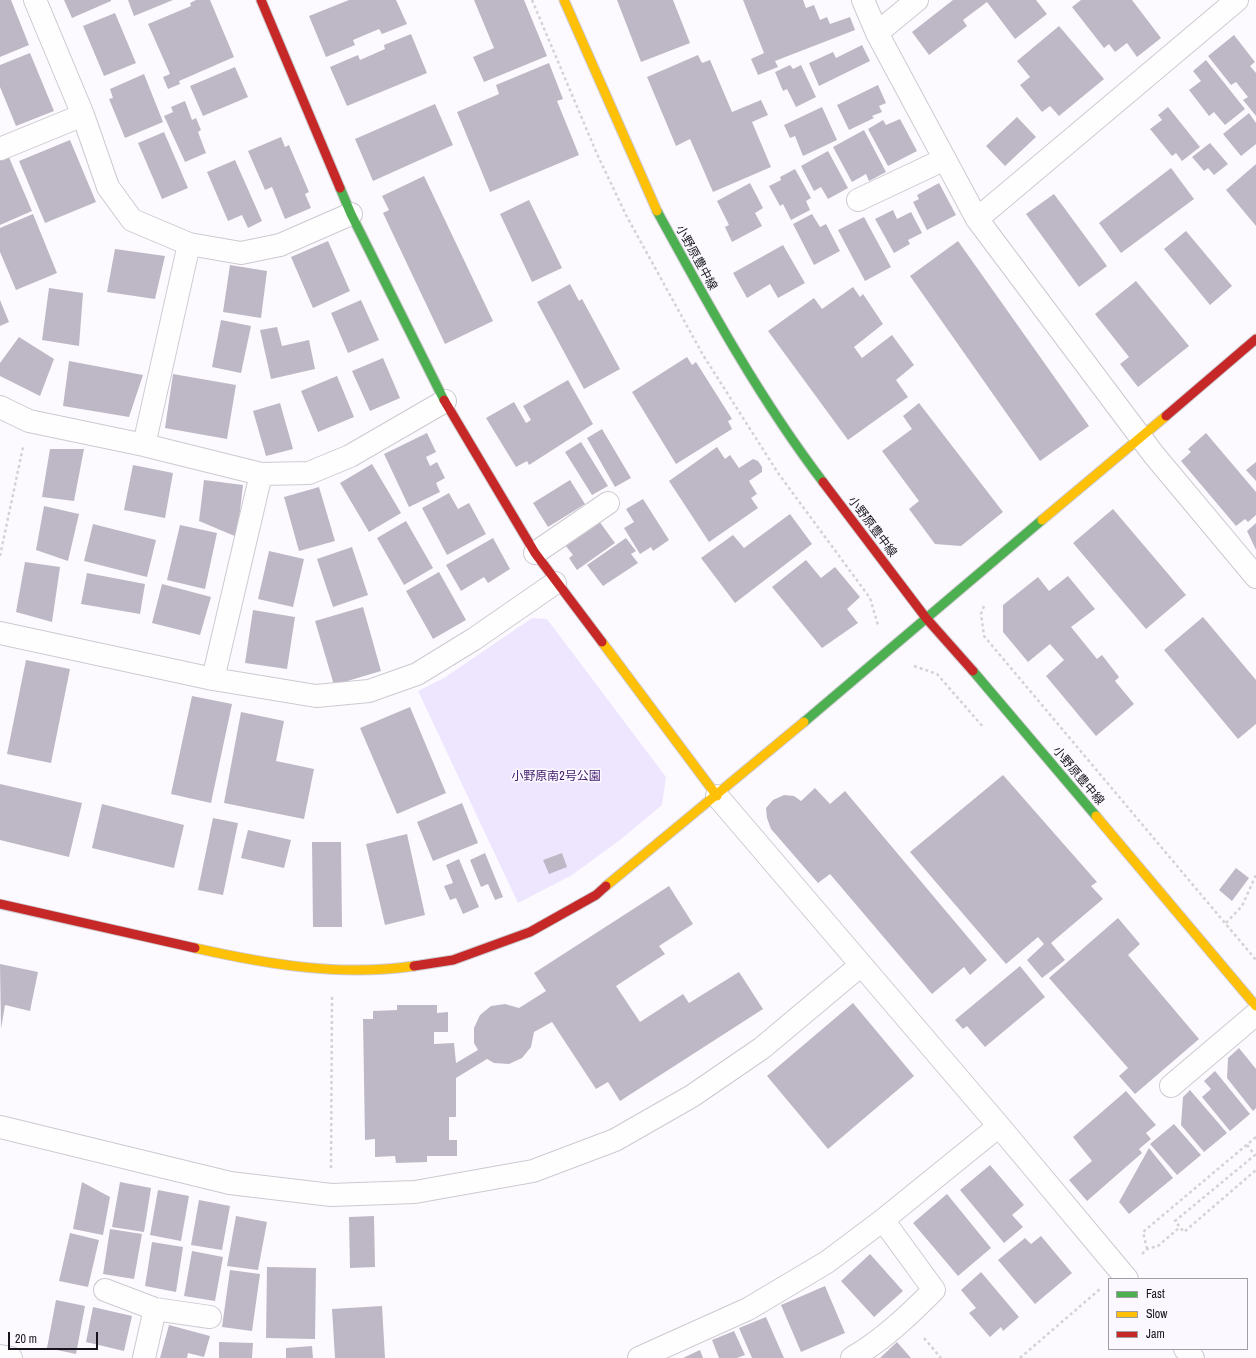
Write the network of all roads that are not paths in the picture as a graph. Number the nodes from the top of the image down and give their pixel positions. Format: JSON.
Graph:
{"nodes":[{"id":1,"x":35,"y":0,"type":"edge"},
{"id":2,"x":261,"y":0,"type":"edge"},
{"id":3,"x":564,"y":0,"type":"edge"},
{"id":4,"x":863,"y":0,"type":"edge"},
{"id":5,"x":917,"y":0,"type":"edge"},
{"id":6,"x":1237,"y":0,"type":"edge"},
{"id":7,"x":877,"y":33,"type":"junction"},
{"id":8,"x":83,"y":115,"type":"junction"},
{"id":9,"x":0,"y":149,"type":"edge"},
{"id":10,"x":945,"y":159,"type":"junction"},
{"id":11,"x":858,"y":200,"type":"dead end"},
{"id":12,"x":351,"y":214,"type":"junction"},
{"id":13,"x":977,"y":219,"type":"junction"},
{"id":14,"x":189,"y":244,"type":"junction"},
{"id":15,"x":1256,"y":339,"type":"edge"},
{"id":16,"x":445,"y":401,"type":"junction"},
{"id":17,"x":0,"y":407,"type":"edge"},
{"id":18,"x":1140,"y":437,"type":"junction"},
{"id":19,"x":144,"y":445,"type":"junction"},
{"id":20,"x":261,"y":474,"type":"junction"},
{"id":21,"x":608,"y":503,"type":"dead end"},
{"id":22,"x":534,"y":553,"type":"junction"},
{"id":23,"x":1256,"y":577,"type":"edge"},
{"id":24,"x":555,"y":582,"type":"junction"},
{"id":25,"x":926,"y":618,"type":"junction"},
{"id":26,"x":0,"y":632,"type":"edge"},
{"id":27,"x":213,"y":679,"type":"junction"},
{"id":28,"x":717,"y":796,"type":"junction"},
{"id":29,"x":0,"y":904,"type":"edge"},
{"id":30,"x":861,"y":965,"type":"junction"},
{"id":31,"x":1256,"y":1006,"type":"edge"},
{"id":32,"x":1256,"y":1014,"type":"edge"},
{"id":33,"x":1172,"y":1086,"type":"dead end"},
{"id":34,"x":999,"y":1126,"type":"junction"},
{"id":35,"x":0,"y":1127,"type":"edge"},
{"id":36,"x":883,"y":1220,"type":"junction"},
{"id":37,"x":1126,"y":1278,"type":"edge"},
{"id":38,"x":106,"y":1290,"type":"dead end"},
{"id":39,"x":155,"y":1309,"type":"junction"},
{"id":40,"x":210,"y":1317,"type":"dead end"},
{"id":41,"x":1186,"y":1350,"type":"edge"},
{"id":42,"x":0,"y":1356,"type":"edge"},
{"id":43,"x":11,"y":1358,"type":"edge"},
{"id":44,"x":144,"y":1358,"type":"edge"},
{"id":45,"x":639,"y":1358,"type":"edge"},
{"id":46,"x":852,"y":1358,"type":"edge"},
{"id":47,"x":1193,"y":1358,"type":"edge"}],
"edges":[{"from":1,"to":8,"type":"street"},
{"from":2,"to":12,"type":"street"},
{"from":3,"to":25,"type":"street","name":"小野原豊中線"},
{"from":4,"to":7,"type":"street"},
{"from":5,"to":7,"type":"street"},
{"from":6,"to":13,"type":"street"},
{"from":7,"to":10,"type":"street"},
{"from":8,"to":9,"type":"street"},
{"from":8,"to":14,"type":"street"},
{"from":10,"to":11,"type":"street"},
{"from":10,"to":13,"type":"street"},
{"from":12,"to":14,"type":"street"},
{"from":12,"to":16,"type":"street"},
{"from":13,"to":18,"type":"street"},
{"from":14,"to":19,"type":"street"},
{"from":15,"to":18,"type":"street"},
{"from":16,"to":20,"type":"street"},
{"from":16,"to":22,"type":"street"},
{"from":17,"to":19,"type":"street"},
{"from":18,"to":23,"type":"street"},
{"from":18,"to":25,"type":"street"},
{"from":19,"to":20,"type":"street"},
{"from":20,"to":27,"type":"street"},
{"from":21,"to":22,"type":"street"},
{"from":22,"to":24,"type":"street"},
{"from":24,"to":27,"type":"street"},
{"from":24,"to":28,"type":"street"},
{"from":25,"to":28,"type":"street"},
{"from":25,"to":31,"type":"street","name":"小野原豊中線"},
{"from":26,"to":27,"type":"street"},
{"from":28,"to":29,"type":"street"},
{"from":28,"to":30,"type":"street"},
{"from":30,"to":34,"type":"street"},
{"from":30,"to":35,"type":"street"},
{"from":32,"to":33,"type":"street"},
{"from":34,"to":36,"type":"street"},
{"from":34,"to":37,"type":"street"},
{"from":36,"to":45,"type":"street"},
{"from":36,"to":46,"type":"street"},
{"from":38,"to":39,"type":"street"},
{"from":39,"to":40,"type":"street"},
{"from":39,"to":44,"type":"street"},
{"from":41,"to":47,"type":"street"},
{"from":42,"to":43,"type":"street"}]}
